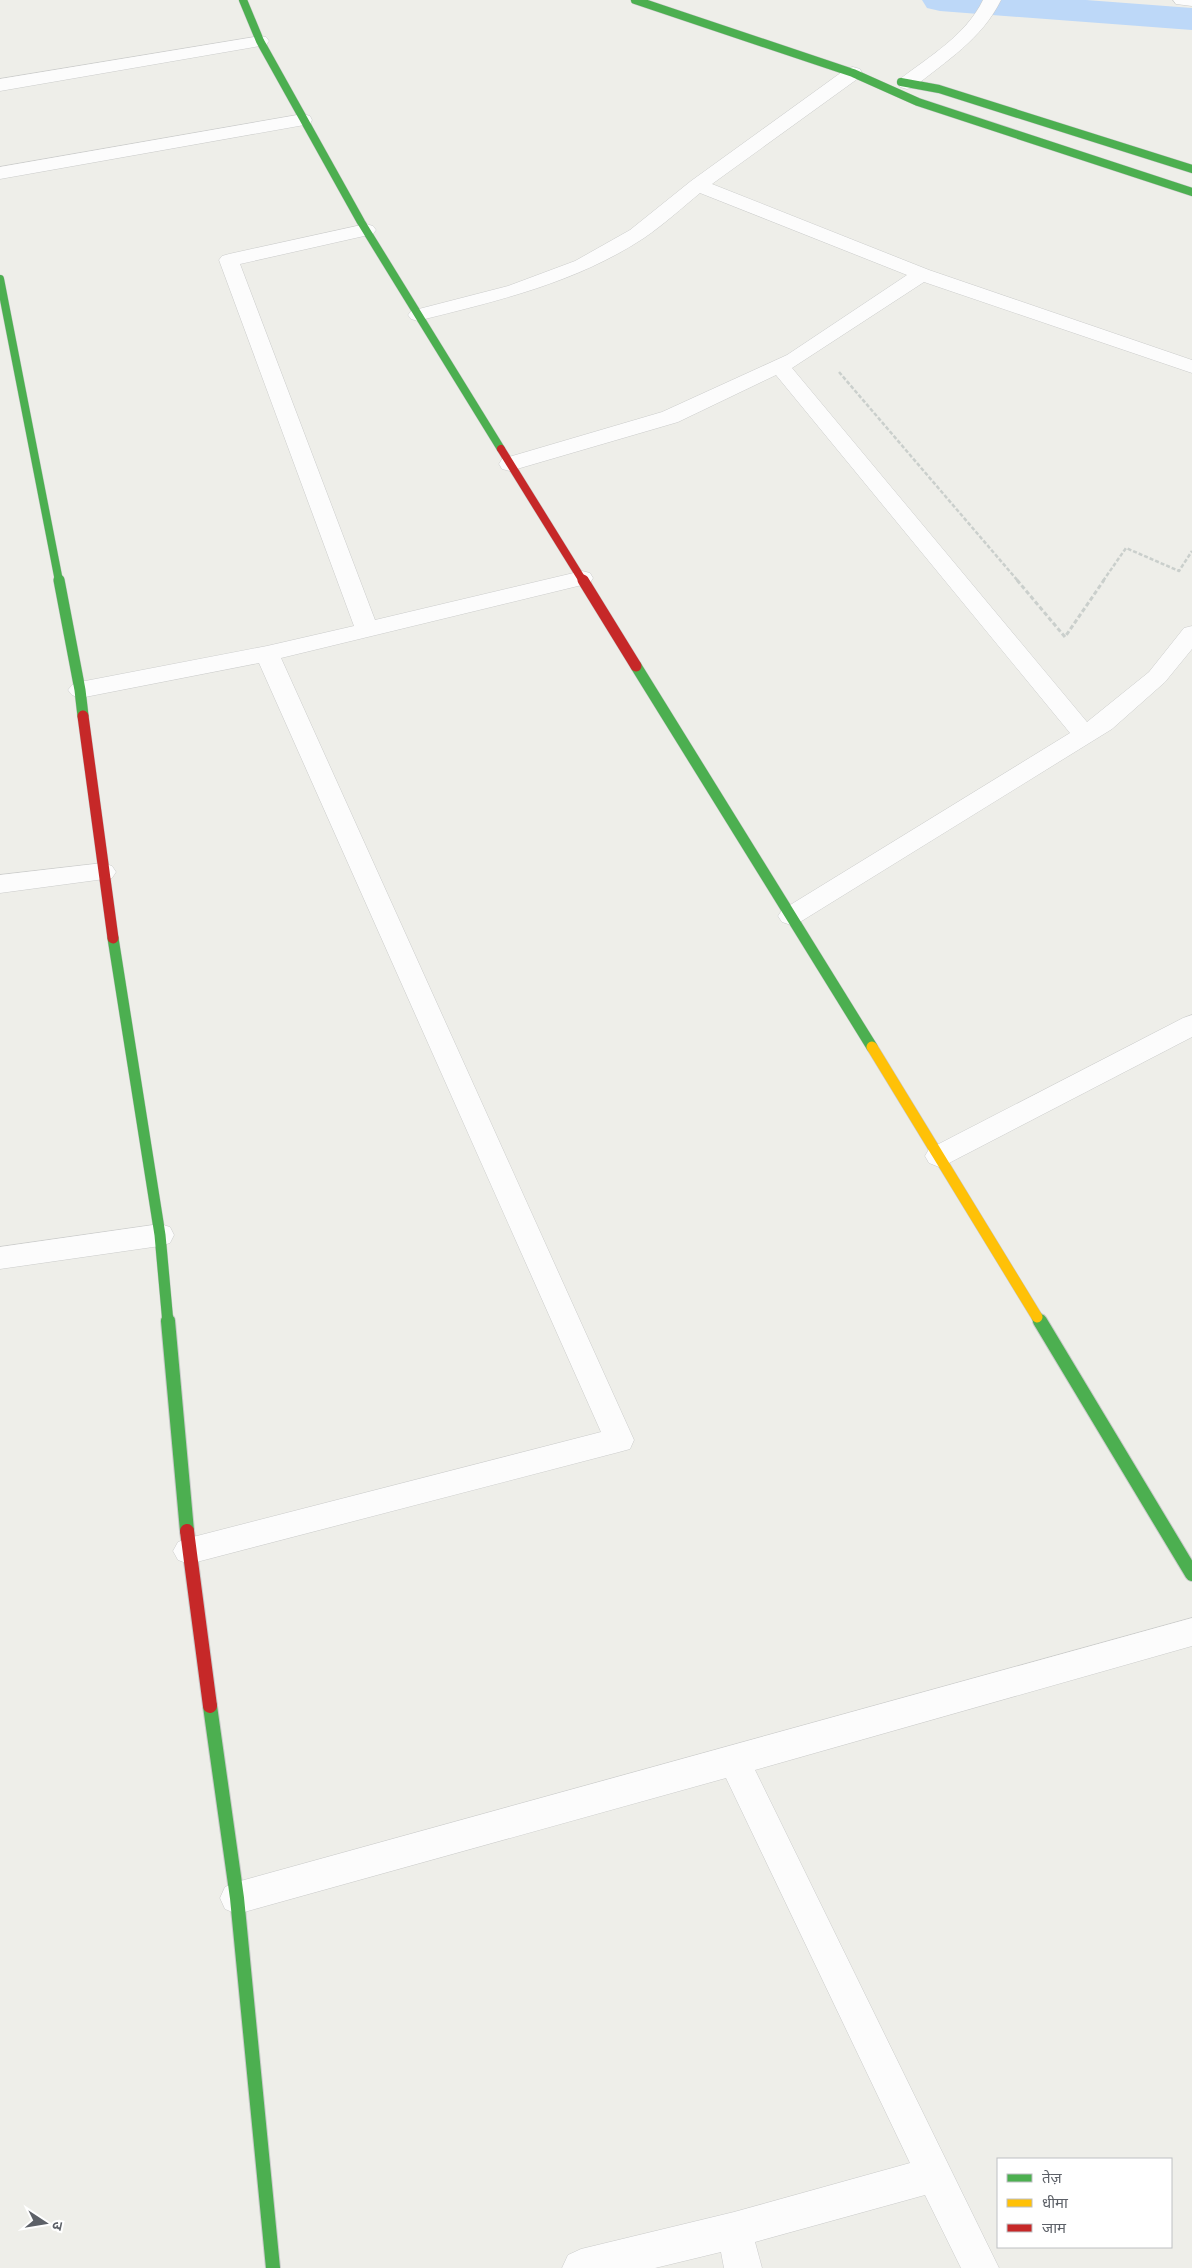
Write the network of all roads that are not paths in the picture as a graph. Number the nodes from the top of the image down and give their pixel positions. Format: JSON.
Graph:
{"nodes":[{"id":1,"x":243,"y":0,"type":"edge"},
{"id":2,"x":635,"y":0,"type":"edge"},
{"id":3,"x":1182,"y":0,"type":"edge"},
{"id":4,"x":1192,"y":1,"type":"edge"},
{"id":5,"x":990,"y":5,"type":"edge"},
{"id":6,"x":260,"y":40,"type":"junction"},
{"id":7,"x":852,"y":73,"type":"junction"},
{"id":8,"x":907,"y":83,"type":"junction"},
{"id":9,"x":0,"y":85,"type":"edge"},
{"id":10,"x":303,"y":120,"type":"junction"},
{"id":11,"x":1192,"y":169,"type":"edge"},
{"id":12,"x":0,"y":173,"type":"edge"},
{"id":13,"x":698,"y":186,"type":"junction"},
{"id":14,"x":1192,"y":192,"type":"edge"},
{"id":15,"x":366,"y":230,"type":"junction"},
{"id":16,"x":922,"y":274,"type":"junction"},
{"id":17,"x":0,"y":279,"type":"edge"},
{"id":18,"x":418,"y":315,"type":"junction"},
{"id":19,"x":780,"y":366,"type":"junction"},
{"id":20,"x":1192,"y":367,"type":"edge"},
{"id":21,"x":510,"y":464,"type":"junction"},
{"id":22,"x":582,"y":578,"type":"junction"},
{"id":23,"x":367,"y":629,"type":"junction"},
{"id":24,"x":1192,"y":633,"type":"edge"},
{"id":25,"x":267,"y":654,"type":"junction"},
{"id":26,"x":80,"y":690,"type":"junction"},
{"id":27,"x":1084,"y":734,"type":"junction"},
{"id":28,"x":102,"y":872,"type":"junction"},
{"id":29,"x":0,"y":884,"type":"edge"},
{"id":30,"x":791,"y":916,"type":"junction"},
{"id":31,"x":1192,"y":1025,"type":"edge"},
{"id":32,"x":939,"y":1156,"type":"junction"},
{"id":33,"x":160,"y":1235,"type":"junction"},
{"id":34,"x":0,"y":1258,"type":"edge"},
{"id":35,"x":189,"y":1551,"type":"junction"},
{"id":36,"x":1192,"y":1574,"type":"edge"},
{"id":37,"x":1192,"y":1632,"type":"edge"},
{"id":38,"x":734,"y":1761,"type":"junction"},
{"id":39,"x":237,"y":1898,"type":"junction"},
{"id":40,"x":934,"y":2174,"type":"junction"},
{"id":41,"x":734,"y":2230,"type":"junction"},
{"id":42,"x":273,"y":2268,"type":"edge"},
{"id":43,"x":580,"y":2268,"type":"edge"},
{"id":44,"x":743,"y":2268,"type":"edge"},
{"id":45,"x":980,"y":2268,"type":"edge"}],
"edges":[{"from":1,"to":6,"type":"street"},
{"from":2,"to":7,"type":"street"},
{"from":3,"to":4,"type":"street"},
{"from":5,"to":8,"type":"street"},
{"from":6,"to":9,"type":"street"},
{"from":6,"to":10,"type":"street"},
{"from":7,"to":8,"type":"street"},
{"from":7,"to":13,"type":"street"},
{"from":7,"to":14,"type":"street"},
{"from":8,"to":11,"type":"street"},
{"from":10,"to":12,"type":"street"},
{"from":10,"to":15,"type":"street"},
{"from":13,"to":16,"type":"street"},
{"from":13,"to":18,"type":"street"},
{"from":15,"to":18,"type":"street"},
{"from":15,"to":23,"type":"street"},
{"from":16,"to":19,"type":"street"},
{"from":16,"to":20,"type":"street"},
{"from":17,"to":26,"type":"street"},
{"from":18,"to":21,"type":"street"},
{"from":19,"to":21,"type":"street"},
{"from":19,"to":27,"type":"street"},
{"from":21,"to":22,"type":"street"},
{"from":22,"to":23,"type":"street"},
{"from":22,"to":30,"type":"street"},
{"from":23,"to":25,"type":"street"},
{"from":24,"to":27,"type":"street"},
{"from":25,"to":26,"type":"street"},
{"from":25,"to":35,"type":"street"},
{"from":26,"to":28,"type":"street"},
{"from":27,"to":30,"type":"street"},
{"from":28,"to":29,"type":"street"},
{"from":28,"to":33,"type":"street"},
{"from":30,"to":32,"type":"street"},
{"from":31,"to":32,"type":"street"},
{"from":32,"to":36,"type":"street"},
{"from":33,"to":34,"type":"street"},
{"from":33,"to":35,"type":"street"},
{"from":35,"to":39,"type":"street"},
{"from":37,"to":38,"type":"street"},
{"from":38,"to":39,"type":"street"},
{"from":38,"to":40,"type":"street"},
{"from":39,"to":42,"type":"street"},
{"from":40,"to":41,"type":"street"},
{"from":40,"to":45,"type":"street"},
{"from":41,"to":43,"type":"street"},
{"from":41,"to":44,"type":"street"}]}
